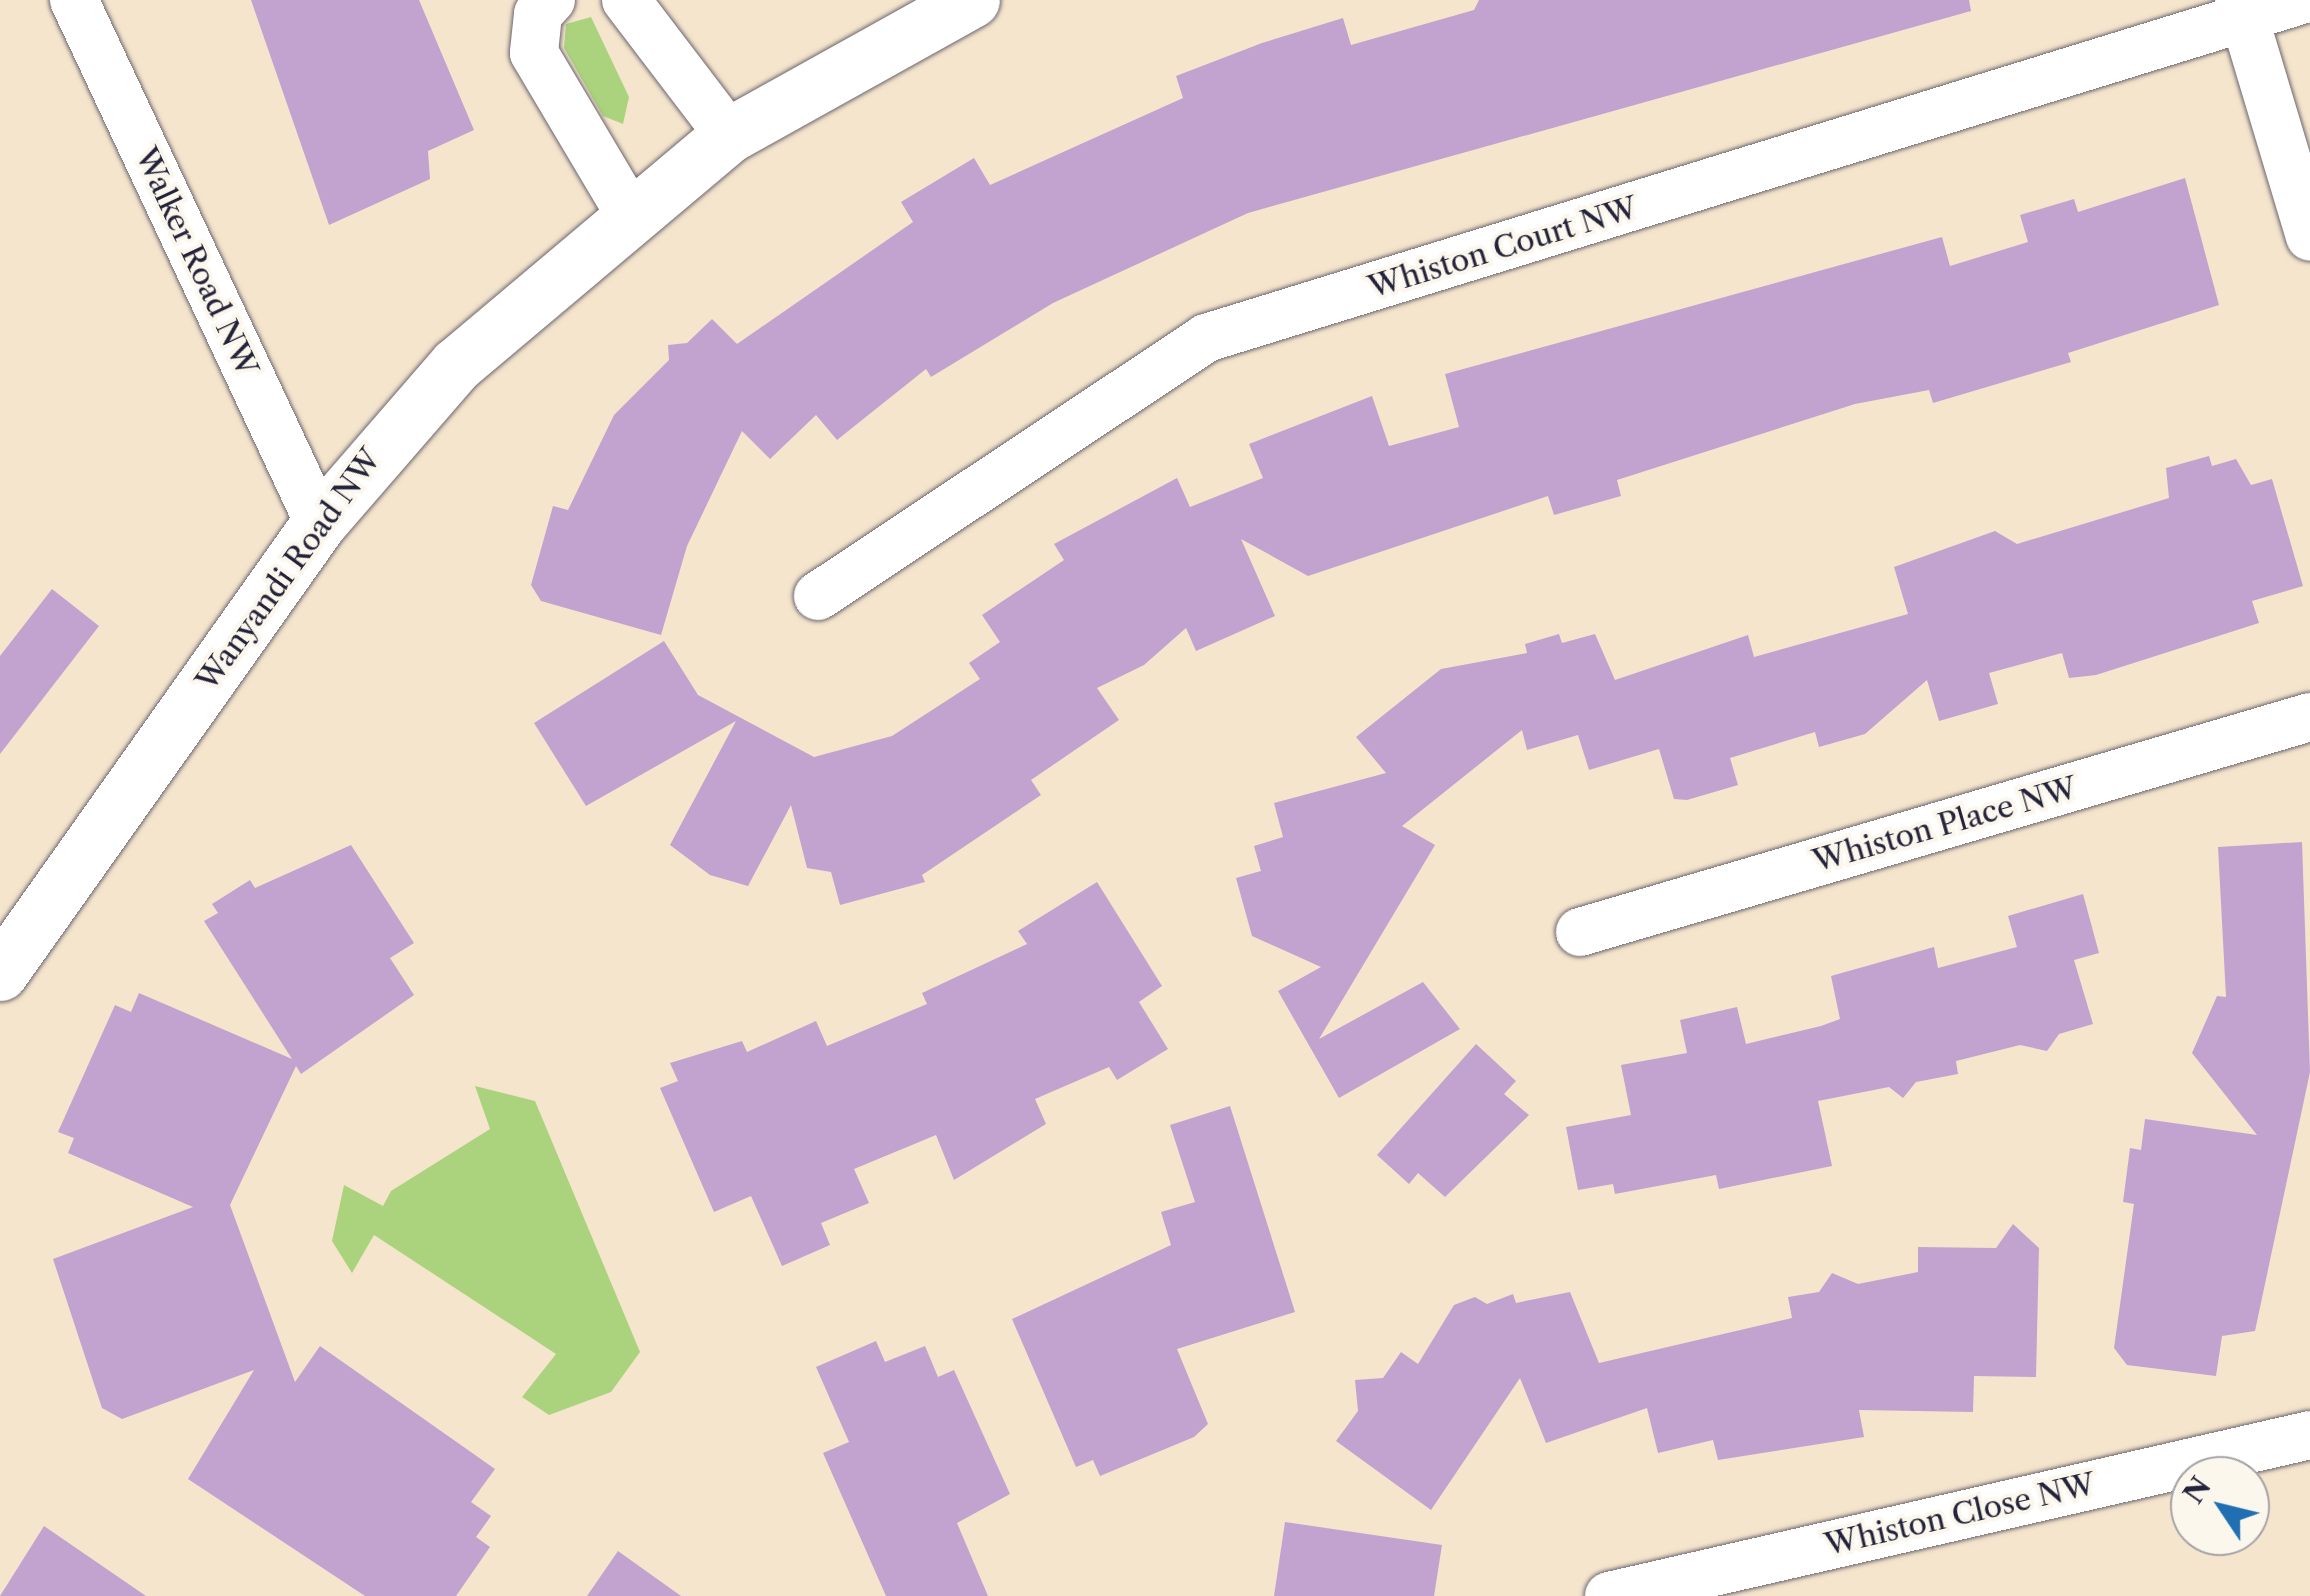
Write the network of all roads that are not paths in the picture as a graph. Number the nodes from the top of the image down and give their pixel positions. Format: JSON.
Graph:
{"nodes":[{"id":1,"x":74,"y":0,"type":"edge"},
{"id":2,"x":551,"y":0,"type":"edge"},
{"id":3,"x":626,"y":0,"type":"edge"},
{"id":4,"x":972,"y":0,"type":"edge"},
{"id":5,"x":2300,"y":0,"type":"edge"},
{"id":6,"x":2243,"y":12,"type":"edge"},
{"id":7,"x":728,"y":135,"type":"junction"},
{"id":8,"x":628,"y":212,"type":"junction"},
{"id":9,"x":2310,"y":237,"type":"edge"},
{"id":10,"x":319,"y":523,"type":"junction"},
{"id":11,"x":818,"y":596,"type":"dead end"},
{"id":12,"x":2310,"y":717,"type":"edge"},
{"id":13,"x":1580,"y":932,"type":"dead end"},
{"id":14,"x":0,"y":973,"type":"edge"},
{"id":15,"x":2310,"y":1435,"type":"edge"},
{"id":16,"x":1609,"y":1596,"type":"edge"}],
"edges":[{"from":1,"to":10,"type":"street","name":"Walker Road NW"},
{"from":2,"to":8,"type":"street"},
{"from":3,"to":7,"type":"street"},
{"from":4,"to":7,"type":"street","name":"Wanyandi Road NW"},
{"from":5,"to":6,"type":"street","name":"Whiston Court NW"},
{"from":6,"to":9,"type":"street"},
{"from":6,"to":11,"type":"street","name":"Whiston Court NW"},
{"from":7,"to":8,"type":"street","name":"Wanyandi Road NW"},
{"from":8,"to":10,"type":"street","name":"Wanyandi Road NW"},
{"from":10,"to":14,"type":"street","name":"Wanyandi Road NW"},
{"from":12,"to":13,"type":"street","name":"Whiston Place NW"},
{"from":15,"to":16,"type":"street","name":"Whiston Close NW"}]}
